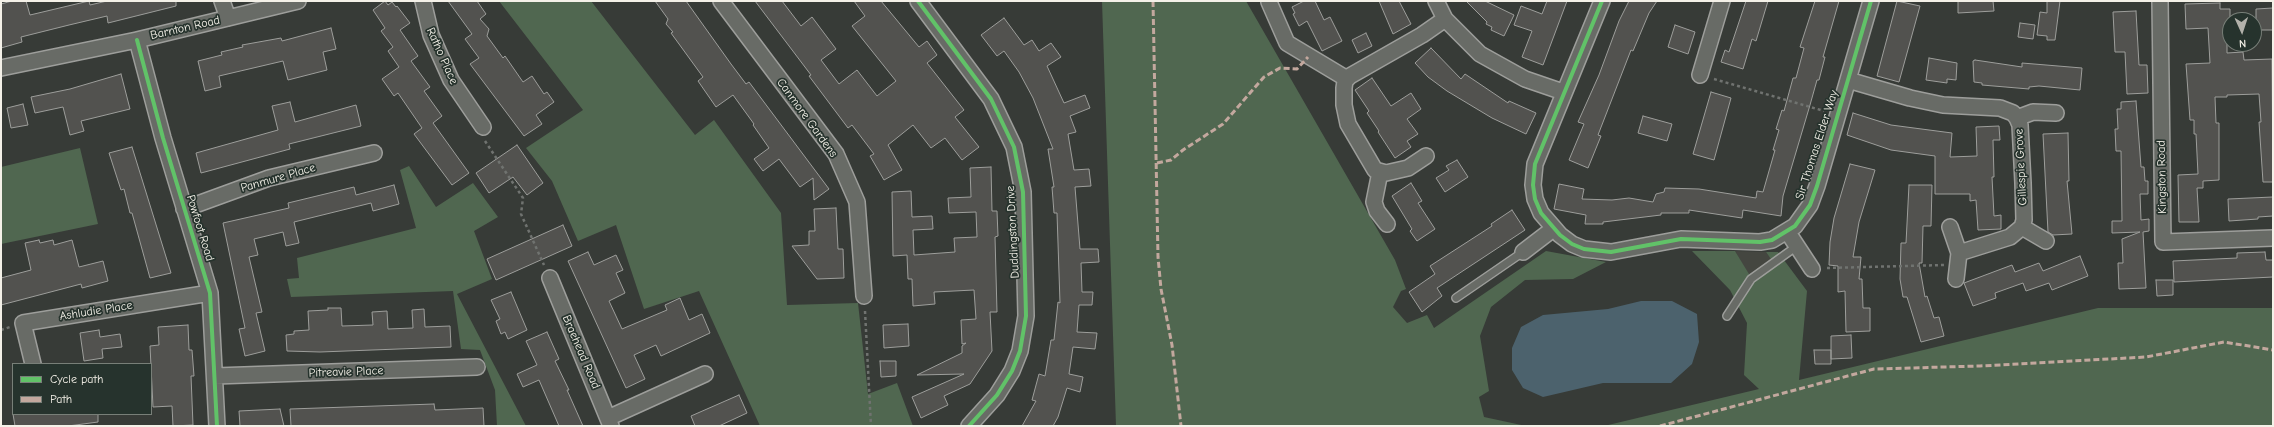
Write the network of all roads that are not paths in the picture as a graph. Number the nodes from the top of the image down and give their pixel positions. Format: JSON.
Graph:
{"nodes":[{"id":1,"x":222,"y":1,"type":"edge"},
{"id":2,"x":298,"y":1,"type":"edge"},
{"id":3,"x":423,"y":1,"type":"edge"},
{"id":4,"x":721,"y":1,"type":"edge"},
{"id":5,"x":918,"y":1,"type":"edge"},
{"id":6,"x":1436,"y":1,"type":"edge"},
{"id":7,"x":1602,"y":1,"type":"edge"},
{"id":8,"x":1722,"y":1,"type":"edge"},
{"id":9,"x":1871,"y":1,"type":"edge"},
{"id":10,"x":2160,"y":1,"type":"edge"},
{"id":11,"x":1268,"y":2,"type":"edge"},
{"id":12,"x":228,"y":18,"type":"junction"},
{"id":13,"x":1445,"y":19,"type":"junction"},
{"id":14,"x":137,"y":40,"type":"junction"},
{"id":15,"x":1,"y":68,"type":"edge"},
{"id":16,"x":1700,"y":75,"type":"road end"},
{"id":17,"x":1347,"y":79,"type":"junction"},
{"id":18,"x":1848,"y":80,"type":"junction"},
{"id":19,"x":1563,"y":92,"type":"junction"},
{"id":20,"x":2056,"y":113,"type":"dead end"},
{"id":21,"x":2017,"y":118,"type":"junction"},
{"id":22,"x":483,"y":127,"type":"road end"},
{"id":23,"x":374,"y":153,"type":"dead end"},
{"id":24,"x":1426,"y":156,"type":"dead end"},
{"id":25,"x":1380,"y":172,"type":"junction"},
{"id":26,"x":184,"y":209,"type":"junction"},
{"id":27,"x":1387,"y":224,"type":"dead end"},
{"id":28,"x":1950,"y":227,"type":"dead end"},
{"id":29,"x":2022,"y":227,"type":"junction"},
{"id":30,"x":1553,"y":229,"type":"junction"},
{"id":31,"x":1787,"y":232,"type":"junction"},
{"id":32,"x":2273,"y":238,"type":"edge"},
{"id":33,"x":2046,"y":241,"type":"dead end"},
{"id":34,"x":1797,"y":246,"type":"junction"},
{"id":35,"x":1523,"y":252,"type":"joint"},
{"id":36,"x":1812,"y":269,"type":"road end"},
{"id":37,"x":550,"y":278,"type":"road end"},
{"id":38,"x":210,"y":293,"type":"junction"},
{"id":39,"x":864,"y":296,"type":"road end"},
{"id":40,"x":1456,"y":298,"type":"dead end"},
{"id":41,"x":1727,"y":316,"type":"dead end"},
{"id":42,"x":33,"y":363,"type":"edge"},
{"id":43,"x":477,"y":367,"type":"dead end"},
{"id":44,"x":705,"y":374,"type":"dead end"},
{"id":45,"x":215,"y":376,"type":"junction"},
{"id":46,"x":610,"y":422,"type":"edge"},
{"id":47,"x":217,"y":426,"type":"edge"},
{"id":48,"x":969,"y":426,"type":"edge"}],
"edges":[{"from":1,"to":12,"type":"street"},
{"from":2,"to":12,"type":"street","name":"Barnton Road"},
{"from":3,"to":22,"type":"street","name":"Ratho Place"},
{"from":4,"to":39,"type":"street","name":"Canmore Gardens"},
{"from":5,"to":48,"type":"street","name":"Duddingston Drive"},
{"from":6,"to":13,"type":"street"},
{"from":7,"to":19,"type":"street","name":"Sir Thomas Elder Way"},
{"from":8,"to":16,"type":"street"},
{"from":9,"to":18,"type":"street","name":"Sir Thomas Elder Way"},
{"from":10,"to":32,"type":"street","name":"Kingston Road"},
{"from":11,"to":17,"type":"street"},
{"from":12,"to":14,"type":"street","name":"Barnton Road"},
{"from":13,"to":17,"type":"street"},
{"from":13,"to":19,"type":"street"},
{"from":14,"to":15,"type":"street","name":"Barnton Road"},
{"from":14,"to":26,"type":"street","name":"Powfoot Road"},
{"from":17,"to":25,"type":"street"},
{"from":18,"to":21,"type":"street","name":"Gillespie Grove"},
{"from":18,"to":31,"type":"street","name":"Sir Thomas Elder Way"},
{"from":19,"to":30,"type":"street","name":"Sir Thomas Elder Way"},
{"from":20,"to":21,"type":"street"},
{"from":21,"to":29,"type":"street","name":"Gillespie Grove"},
{"from":23,"to":26,"type":"street","name":"Panmure Place"},
{"from":24,"to":25,"type":"street"},
{"from":25,"to":27,"type":"street"},
{"from":26,"to":38,"type":"street","name":"Powfoot Road"},
{"from":28,"to":29,"type":"street"},
{"from":29,"to":33,"type":"street"},
{"from":30,"to":31,"type":"street","name":"Sir Thomas Elder Way"},
{"from":30,"to":35,"type":"street"},
{"from":31,"to":34,"type":"street"},
{"from":34,"to":36,"type":"street"},
{"from":34,"to":41,"type":"lane"},
{"from":35,"to":40,"type":"lane"},
{"from":37,"to":46,"type":"street","name":"Braehead Road"},
{"from":38,"to":42,"type":"street","name":"Ashludie Place"},
{"from":38,"to":45,"type":"street","name":"Powfoot Road"},
{"from":43,"to":45,"type":"street","name":"Pitreavie Place"},
{"from":44,"to":46,"type":"street"},
{"from":45,"to":47,"type":"street","name":"Powfoot Road"}]}
